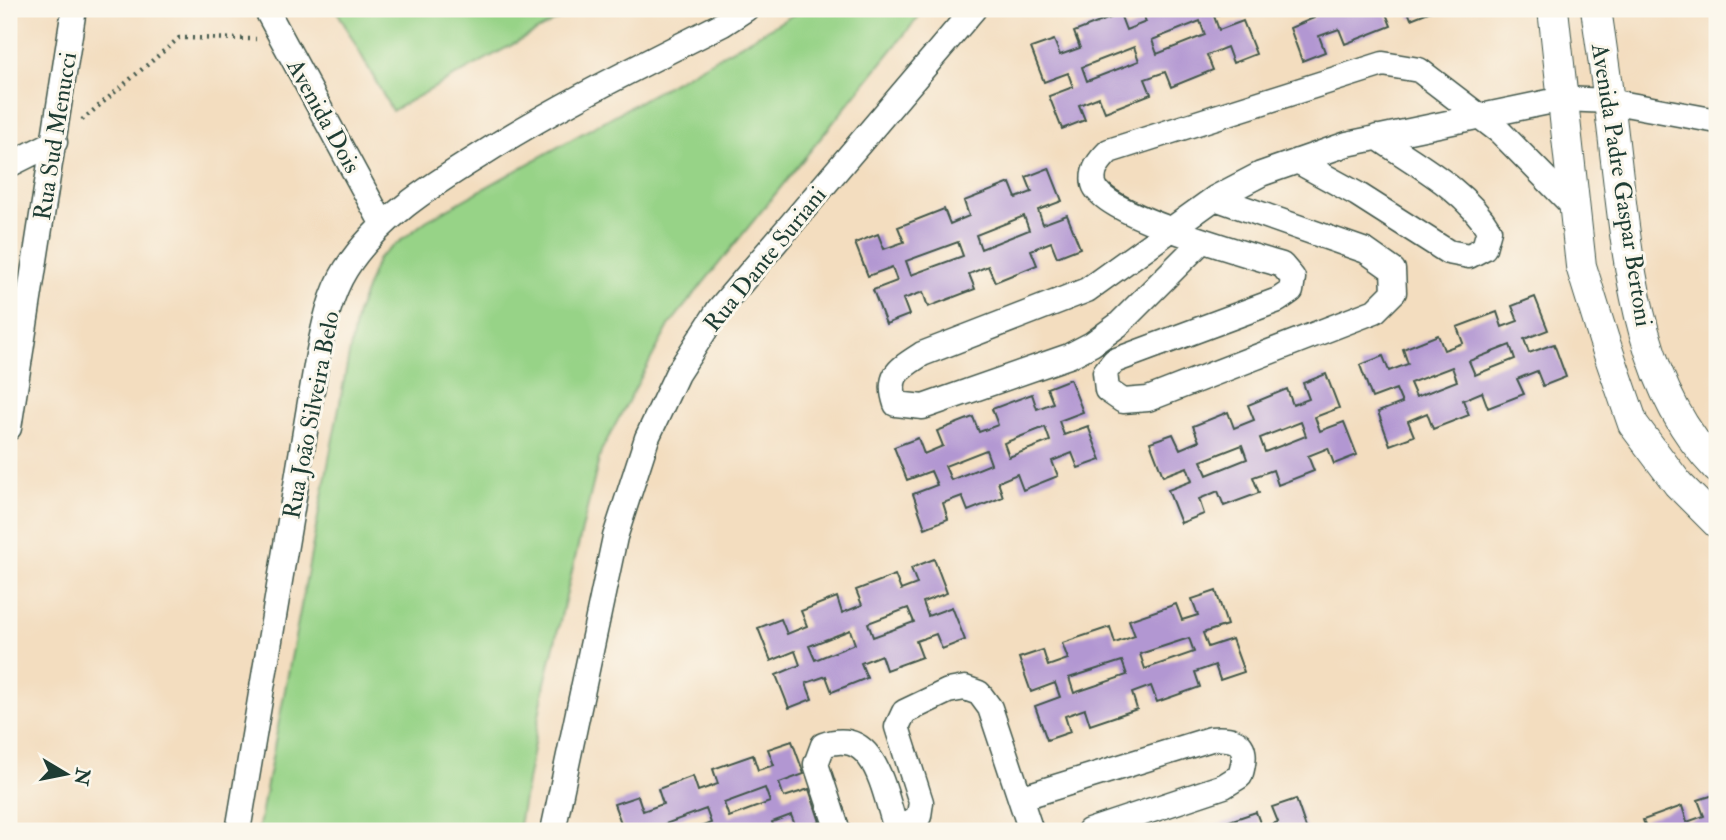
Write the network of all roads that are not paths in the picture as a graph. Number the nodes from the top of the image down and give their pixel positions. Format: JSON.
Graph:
{"nodes":[{"id":1,"x":74,"y":9,"type":"edge"},
{"id":2,"x":266,"y":9,"type":"edge"},
{"id":3,"x":746,"y":9,"type":"edge"},
{"id":4,"x":975,"y":9,"type":"edge"},
{"id":5,"x":1553,"y":9,"type":"edge"},
{"id":6,"x":1596,"y":9,"type":"edge"},
{"id":7,"x":1563,"y":99,"type":"junction"},
{"id":8,"x":1609,"y":101,"type":"junction"},
{"id":9,"x":1480,"y":117,"type":"junction"},
{"id":10,"x":1717,"y":121,"type":"edge"},
{"id":11,"x":1377,"y":137,"type":"junction"},
{"id":12,"x":55,"y":142,"type":"junction"},
{"id":13,"x":1297,"y":161,"type":"junction"},
{"id":14,"x":9,"y":165,"type":"edge"},
{"id":15,"x":1215,"y":198,"type":"junction"},
{"id":16,"x":1573,"y":206,"type":"junction"},
{"id":17,"x":382,"y":223,"type":"junction"},
{"id":18,"x":1170,"y":231,"type":"junction"},
{"id":19,"x":1202,"y":241,"type":"junction"},
{"id":20,"x":9,"y":428,"type":"edge"},
{"id":21,"x":1717,"y":468,"type":"edge"},
{"id":22,"x":1717,"y":523,"type":"edge"},
{"id":23,"x":1020,"y":798,"type":"junction"},
{"id":24,"x":238,"y":831,"type":"edge"},
{"id":25,"x":553,"y":831,"type":"edge"},
{"id":26,"x":838,"y":831,"type":"edge"},
{"id":27,"x":897,"y":831,"type":"edge"},
{"id":28,"x":1031,"y":831,"type":"edge"},
{"id":29,"x":1089,"y":831,"type":"edge"}],
"edges":[{"from":1,"to":12,"type":"street","name":"Rua Sud Menucci"},
{"from":2,"to":17,"type":"street","name":"Avenida Dois"},
{"from":3,"to":17,"type":"street","name":"Rua João Silveira Belo"},
{"from":4,"to":25,"type":"street","name":"Rua Dante Suriani"},
{"from":5,"to":7,"type":"street","name":"Avenida Padre Gaspar Bertoni"},
{"from":6,"to":8,"type":"street","name":"Avenida Padre Gaspar Bertoni"},
{"from":7,"to":8,"type":"street"},
{"from":7,"to":9,"type":"street"},
{"from":7,"to":16,"type":"street","name":"Avenida Padre Gaspar Bertoni"},
{"from":8,"to":10,"type":"street"},
{"from":8,"to":21,"type":"street","name":"Avenida Padre Gaspar Bertoni"},
{"from":9,"to":11,"type":"street"},
{"from":9,"to":16,"type":"street"},
{"from":9,"to":18,"type":"street"},
{"from":11,"to":13,"type":"street"},
{"from":11,"to":13,"type":"street"},
{"from":12,"to":14,"type":"street"},
{"from":12,"to":20,"type":"street","name":"Rua Sud Menucci"},
{"from":13,"to":15,"type":"street"},
{"from":15,"to":18,"type":"street"},
{"from":15,"to":19,"type":"street"},
{"from":16,"to":22,"type":"street","name":"Avenida Padre Gaspar Bertoni"},
{"from":17,"to":24,"type":"street","name":"Rua João Silveira Belo"},
{"from":18,"to":19,"type":"street"},
{"from":18,"to":19,"type":"street"},
{"from":23,"to":27,"type":"street"},
{"from":23,"to":28,"type":"street"},
{"from":23,"to":29,"type":"street"},
{"from":26,"to":27,"type":"street"}]}
